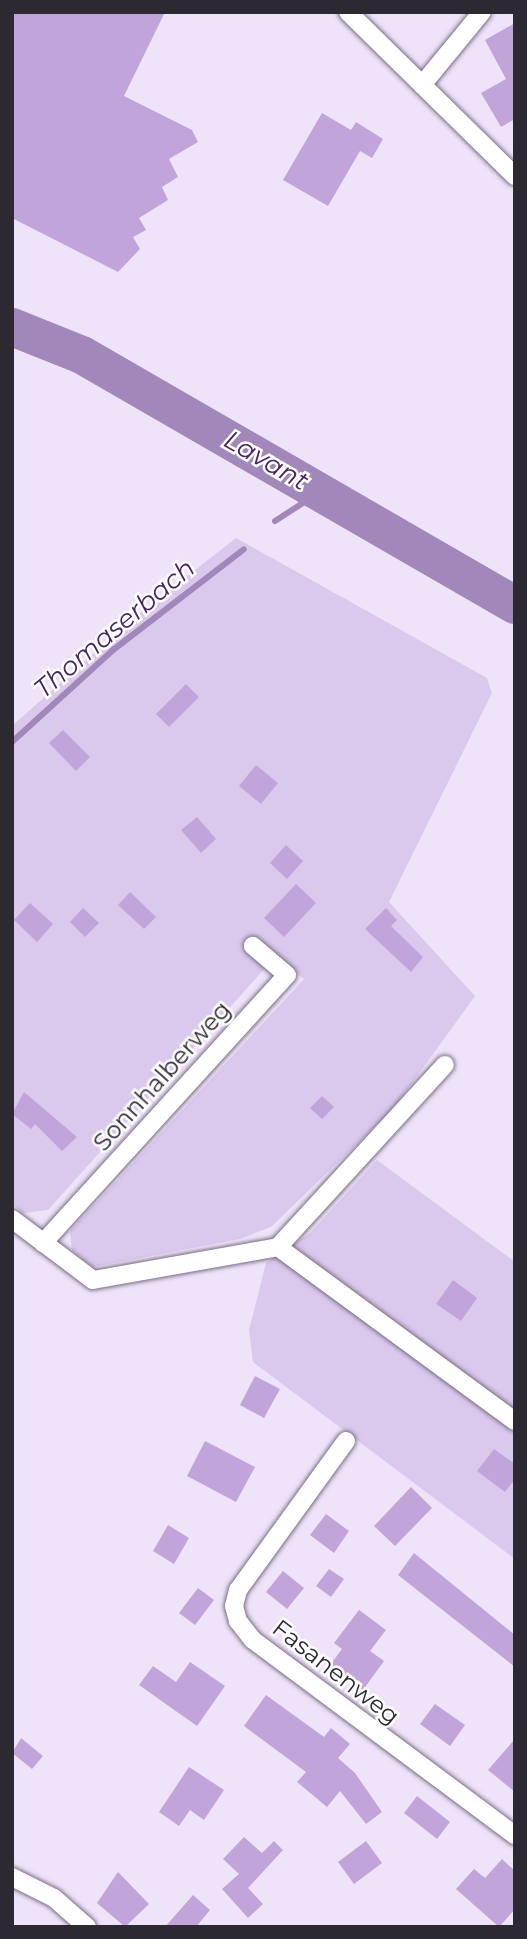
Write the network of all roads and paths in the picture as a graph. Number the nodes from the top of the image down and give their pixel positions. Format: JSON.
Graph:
{"nodes":[{"id":1,"x":348,"y":12,"type":"edge"},
{"id":2,"x":482,"y":12,"type":"edge"},
{"id":3,"x":422,"y":85,"type":"junction"},
{"id":4,"x":515,"y":176,"type":"edge"},
{"id":5,"x":254,"y":946,"type":"dead end"},
{"id":6,"x":445,"y":1065,"type":"dead end"},
{"id":7,"x":12,"y":1219,"type":"edge"},
{"id":8,"x":43,"y":1243,"type":"junction"},
{"id":9,"x":278,"y":1247,"type":"junction"},
{"id":10,"x":515,"y":1421,"type":"edge"},
{"id":11,"x":346,"y":1441,"type":"dead end"},
{"id":12,"x":515,"y":1835,"type":"edge"},
{"id":13,"x":12,"y":1877,"type":"edge"},
{"id":14,"x":87,"y":1927,"type":"edge"}],
"edges":[{"from":1,"to":3,"type":"street"},
{"from":2,"to":3,"type":"street"},
{"from":3,"to":4,"type":"street"},
{"from":5,"to":8,"type":"street","name":"Sonnhalberweg"},
{"from":6,"to":9,"type":"street"},
{"from":7,"to":8,"type":"street"},
{"from":8,"to":9,"type":"street"},
{"from":9,"to":10,"type":"street"},
{"from":11,"to":12,"type":"street","name":"Fasanenweg"},
{"from":13,"to":14,"type":"street"}]}
